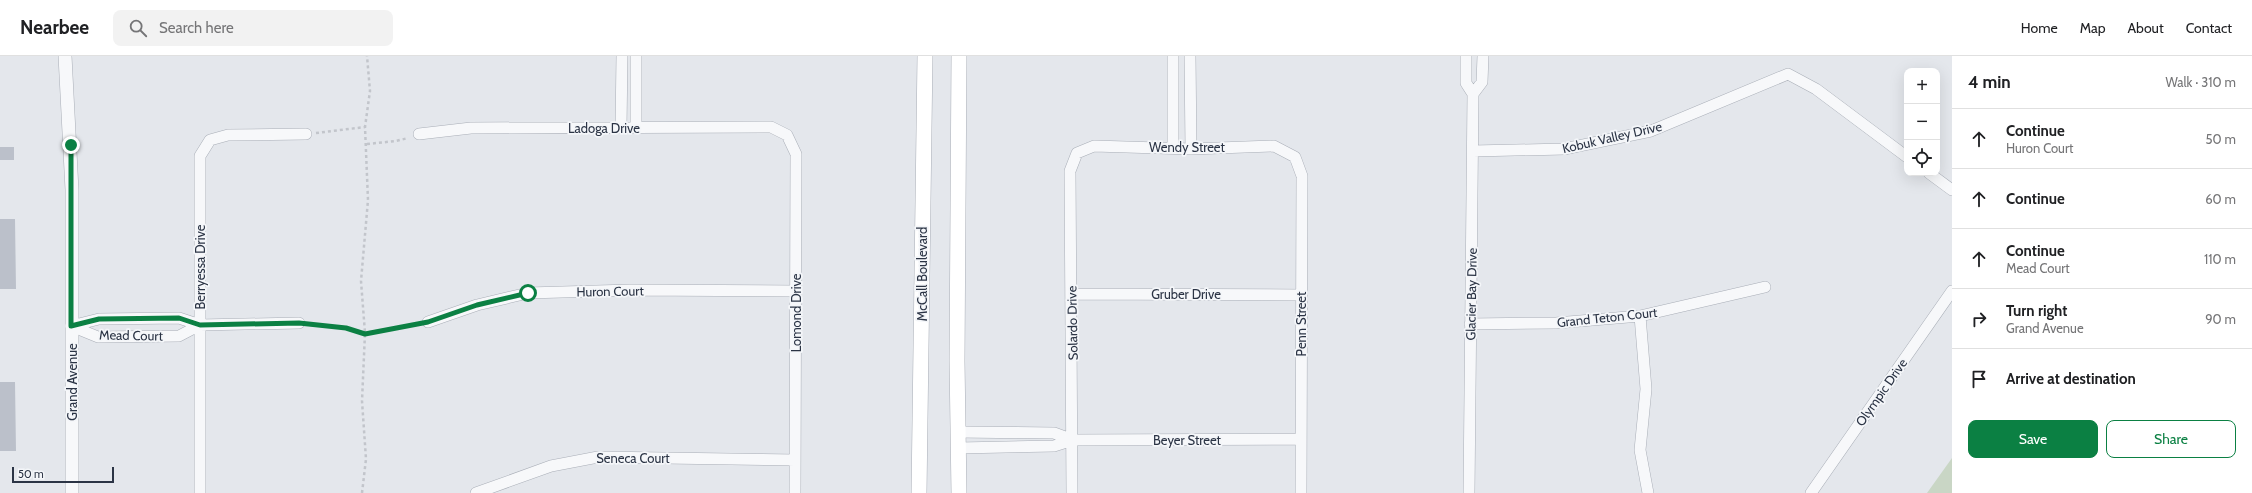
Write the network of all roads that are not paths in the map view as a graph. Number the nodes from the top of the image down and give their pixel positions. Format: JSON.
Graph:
{"nodes":[{"id":1,"x":65,"y":56,"type":"edge"},
{"id":2,"x":622,"y":56,"type":"edge"},
{"id":3,"x":636,"y":56,"type":"edge"},
{"id":4,"x":925,"y":56,"type":"edge"},
{"id":5,"x":959,"y":56,"type":"edge"},
{"id":6,"x":1173,"y":56,"type":"edge"},
{"id":7,"x":1190,"y":56,"type":"edge"},
{"id":8,"x":1466,"y":56,"type":"edge"},
{"id":9,"x":1483,"y":56,"type":"edge"},
{"id":10,"x":1473,"y":94,"type":"junction"},
{"id":11,"x":621,"y":128,"type":"junction"},
{"id":12,"x":636,"y":128,"type":"junction"},
{"id":13,"x":306,"y":134,"type":"road end"},
{"id":14,"x":419,"y":134,"type":"road end"},
{"id":15,"x":787,"y":135,"type":"joint"},
{"id":16,"x":1173,"y":148,"type":"junction"},
{"id":17,"x":1191,"y":149,"type":"junction"},
{"id":18,"x":1472,"y":150,"type":"junction"},
{"id":19,"x":1077,"y":153,"type":"joint"},
{"id":20,"x":1904,"y":155,"type":"edge"},
{"id":21,"x":1295,"y":157,"type":"joint"},
{"id":22,"x":1933,"y":176,"type":"edge"},
{"id":23,"x":1952,"y":190,"type":"edge"},
{"id":24,"x":1765,"y":287,"type":"dead end"},
{"id":25,"x":796,"y":291,"type":"junction"},
{"id":26,"x":1952,"y":292,"type":"edge"},
{"id":27,"x":1071,"y":294,"type":"junction"},
{"id":28,"x":1302,"y":295,"type":"junction"},
{"id":29,"x":1640,"y":316,"type":"junction"},
{"id":30,"x":428,"y":322,"type":"road end"},
{"id":31,"x":299,"y":323,"type":"road end"},
{"id":32,"x":1470,"y":324,"type":"junction"},
{"id":33,"x":200,"y":325,"type":"junction"},
{"id":34,"x":71,"y":326,"type":"junction"},
{"id":35,"x":958,"y":432,"type":"junction"},
{"id":36,"x":1301,"y":439,"type":"junction"},
{"id":37,"x":1073,"y":440,"type":"junction"},
{"id":38,"x":959,"y":448,"type":"junction"},
{"id":39,"x":795,"y":460,"type":"junction"},
{"id":40,"x":72,"y":493,"type":"edge"},
{"id":41,"x":200,"y":493,"type":"edge"},
{"id":42,"x":476,"y":493,"type":"edge"},
{"id":43,"x":795,"y":493,"type":"edge"},
{"id":44,"x":920,"y":493,"type":"edge"},
{"id":45,"x":959,"y":493,"type":"edge"},
{"id":46,"x":1072,"y":493,"type":"edge"},
{"id":47,"x":1301,"y":493,"type":"edge"},
{"id":48,"x":1469,"y":493,"type":"edge"},
{"id":49,"x":1648,"y":493,"type":"edge"},
{"id":50,"x":1811,"y":493,"type":"edge"}],
"edges":[{"from":1,"to":34,"type":"street","name":"Grand Avenue"},
{"from":2,"to":11,"type":"street"},
{"from":3,"to":12,"type":"street"},
{"from":4,"to":44,"type":"main road","name":"McCall Boulevard"},
{"from":5,"to":35,"type":"main road"},
{"from":6,"to":16,"type":"street"},
{"from":7,"to":17,"type":"street"},
{"from":8,"to":10,"type":"street","name":"Glacier Bay Drive"},
{"from":9,"to":10,"type":"street","name":"Glacier Bay Drive"},
{"from":10,"to":18,"type":"street","name":"Glacier Bay Drive"},
{"from":11,"to":12,"type":"street","name":"Ladoga Drive"},
{"from":11,"to":14,"type":"street","name":"Ladoga Drive"},
{"from":12,"to":15,"type":"street","name":"Ladoga Drive"},
{"from":13,"to":33,"type":"street","name":"Berryessa Drive"},
{"from":15,"to":25,"type":"street","name":"Lomond Drive"},
{"from":16,"to":17,"type":"street","name":"Wendy Street"},
{"from":16,"to":19,"type":"street","name":"Wendy Street"},
{"from":17,"to":21,"type":"street","name":"Wendy Street"},
{"from":18,"to":20,"type":"street","name":"Kobuk Valley Drive"},
{"from":18,"to":32,"type":"street","name":"Glacier Bay Drive"},
{"from":19,"to":27,"type":"street","name":"Solardo Drive"},
{"from":21,"to":28,"type":"street","name":"Penn Street"},
{"from":22,"to":23,"type":"street"},
{"from":24,"to":29,"type":"street","name":"Grand Teton Court"},
{"from":25,"to":30,"type":"street","name":"Huron Court"},
{"from":25,"to":39,"type":"street","name":"Lomond Drive"},
{"from":26,"to":50,"type":"street","name":"Olympic Drive"},
{"from":27,"to":28,"type":"street","name":"Gruber Drive"},
{"from":27,"to":37,"type":"street","name":"Solardo Drive"},
{"from":28,"to":36,"type":"street","name":"Penn Street"},
{"from":29,"to":32,"type":"street","name":"Grand Teton Court"},
{"from":29,"to":49,"type":"street"},
{"from":31,"to":33,"type":"street","name":"Mead Court"},
{"from":32,"to":48,"type":"street","name":"Glacier Bay Drive"},
{"from":33,"to":34,"type":"street","name":"Mead Court"},
{"from":33,"to":34,"type":"street","name":"Mead Court"},
{"from":33,"to":41,"type":"street","name":"Berryessa Drive"},
{"from":34,"to":40,"type":"street","name":"Grand Avenue"},
{"from":35,"to":37,"type":"street","name":"Beyer Street"},
{"from":35,"to":38,"type":"main road"},
{"from":36,"to":37,"type":"street","name":"Beyer Street"},
{"from":36,"to":47,"type":"street","name":"Penn Street"},
{"from":37,"to":38,"type":"street","name":"Beyer Street"},
{"from":37,"to":46,"type":"street","name":"Solardo Drive"},
{"from":38,"to":45,"type":"main road"},
{"from":39,"to":42,"type":"street","name":"Seneca Court"},
{"from":39,"to":43,"type":"street","name":"Lomond Drive"}]}
